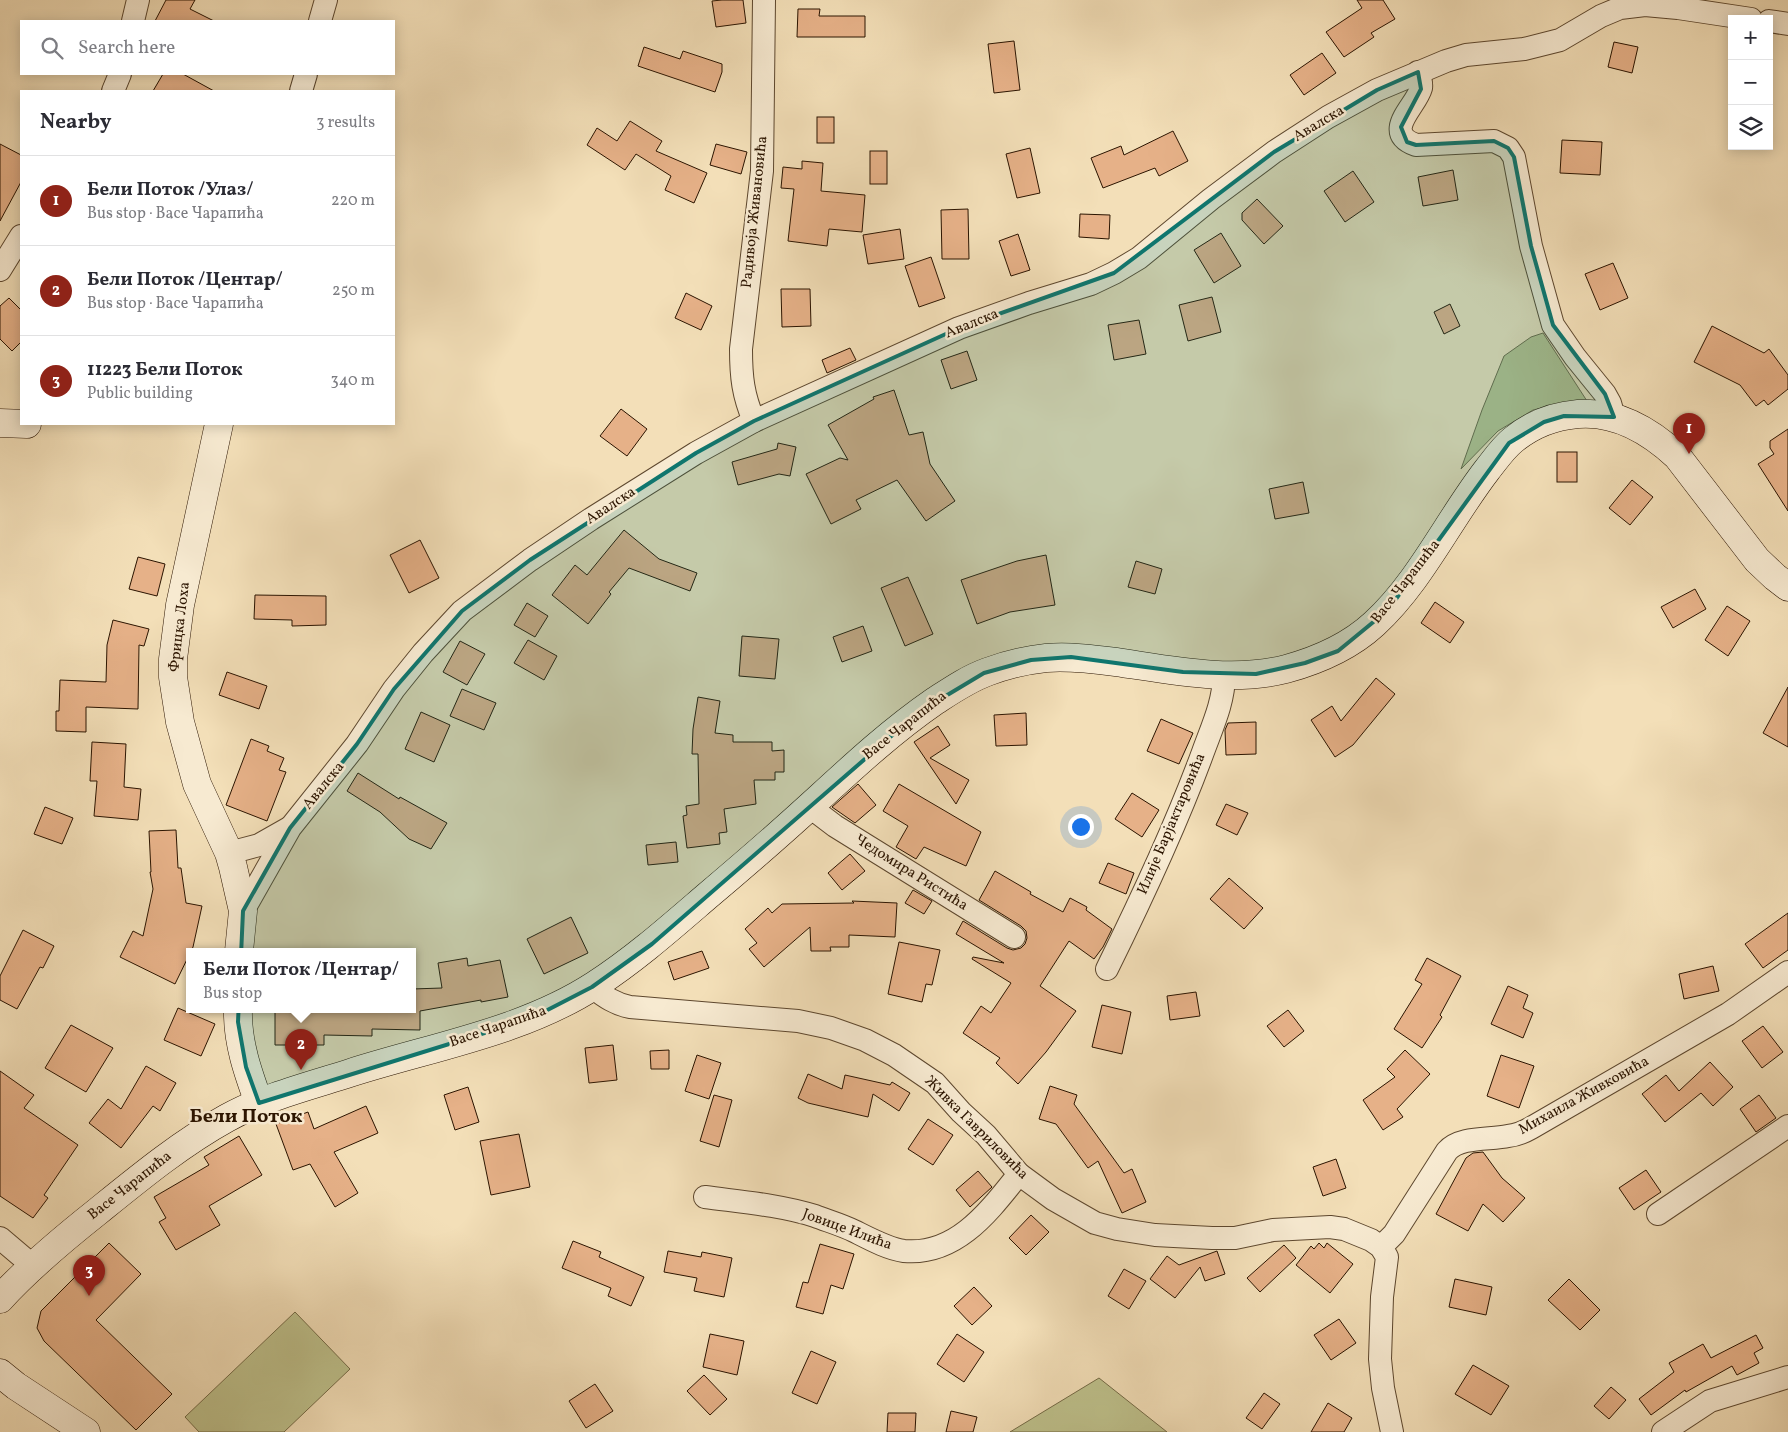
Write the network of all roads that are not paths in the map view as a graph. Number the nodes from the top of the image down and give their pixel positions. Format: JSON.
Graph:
{"nodes":[{"id":1,"x":138,"y":0,"type":"edge"},
{"id":2,"x":326,"y":0,"type":"edge"},
{"id":3,"x":764,"y":0,"type":"edge"},
{"id":4,"x":1728,"y":16,"type":"edge"},
{"id":5,"x":133,"y":20,"type":"edge"},
{"id":6,"x":320,"y":20,"type":"edge"},
{"id":7,"x":1773,"y":22,"type":"edge"},
{"id":8,"x":1788,"y":24,"type":"edge"},
{"id":9,"x":1418,"y":72,"type":"junction"},
{"id":10,"x":120,"y":75,"type":"edge"},
{"id":11,"x":306,"y":75,"type":"edge"},
{"id":12,"x":113,"y":90,"type":"edge"},
{"id":13,"x":301,"y":90,"type":"edge"},
{"id":14,"x":20,"y":238,"type":"edge"},
{"id":15,"x":0,"y":270,"type":"edge"},
{"id":16,"x":1614,"y":417,"type":"junction"},
{"id":17,"x":754,"y":421,"type":"junction"},
{"id":18,"x":0,"y":424,"type":"edge"},
{"id":19,"x":20,"y":424,"type":"edge"},
{"id":20,"x":219,"y":425,"type":"edge"},
{"id":21,"x":1788,"y":587,"type":"edge"},
{"id":22,"x":1224,"y":675,"type":"junction"},
{"id":23,"x":810,"y":807,"type":"junction"},
{"id":24,"x":290,"y":828,"type":"junction"},
{"id":25,"x":229,"y":853,"type":"junction"},
{"id":26,"x":243,"y":911,"type":"junction"},
{"id":27,"x":1014,"y":937,"type":"dead end"},
{"id":28,"x":239,"y":948,"type":"edge"},
{"id":29,"x":1107,"y":969,"type":"dead end"},
{"id":30,"x":1788,"y":972,"type":"edge"},
{"id":31,"x":592,"y":987,"type":"junction"},
{"id":32,"x":238,"y":1013,"type":"edge"},
{"id":33,"x":259,"y":1103,"type":"junction"},
{"id":34,"x":1788,"y":1126,"type":"edge"},
{"id":35,"x":1019,"y":1174,"type":"junction"},
{"id":36,"x":706,"y":1197,"type":"dead end"},
{"id":37,"x":1658,"y":1214,"type":"dead end"},
{"id":38,"x":0,"y":1238,"type":"edge"},
{"id":39,"x":1381,"y":1247,"type":"junction"},
{"id":40,"x":33,"y":1266,"type":"junction"},
{"id":41,"x":0,"y":1299,"type":"edge"},
{"id":42,"x":0,"y":1373,"type":"edge"},
{"id":43,"x":1788,"y":1377,"type":"edge"},
{"id":44,"x":86,"y":1432,"type":"edge"},
{"id":45,"x":1392,"y":1432,"type":"edge"},
{"id":46,"x":1663,"y":1432,"type":"edge"}],
"edges":[{"from":1,"to":5,"type":"street"},
{"from":2,"to":6,"type":"street"},
{"from":3,"to":17,"type":"street","name":"Радивоја Живановића"},
{"from":4,"to":9,"type":"street","name":"Авалска"},
{"from":7,"to":8,"type":"street"},
{"from":9,"to":16,"type":"street"},
{"from":9,"to":17,"type":"street","name":"Авалска"},
{"from":10,"to":12,"type":"street"},
{"from":11,"to":13,"type":"street"},
{"from":14,"to":15,"type":"street"},
{"from":16,"to":21,"type":"street","name":"Васе Чарапића"},
{"from":16,"to":22,"type":"street","name":"Васе Чарапића"},
{"from":17,"to":24,"type":"street","name":"Авалска"},
{"from":18,"to":19,"type":"street"},
{"from":20,"to":25,"type":"street","name":"Фрицка Лоха"},
{"from":22,"to":23,"type":"street","name":"Васе Чарапића"},
{"from":22,"to":29,"type":"street","name":"Илије Барјактаровића"},
{"from":23,"to":27,"type":"street","name":"Чедомира Ристића"},
{"from":23,"to":31,"type":"street","name":"Васе Чарапића"},
{"from":24,"to":25,"type":"street","name":"Авалска"},
{"from":24,"to":26,"type":"street","name":"Авалска"},
{"from":25,"to":26,"type":"street","name":"Авалска"},
{"from":26,"to":28,"type":"street","name":"Авалска"},
{"from":30,"to":39,"type":"street","name":"Михаила Живковића"},
{"from":31,"to":33,"type":"street","name":"Васе Чарапића"},
{"from":31,"to":35,"type":"street","name":"Живка Гавриловића"},
{"from":32,"to":33,"type":"street"},
{"from":33,"to":40,"type":"street","name":"Васе Чарапића"},
{"from":34,"to":37,"type":"street"},
{"from":35,"to":36,"type":"street","name":"Јовице Илића"},
{"from":35,"to":39,"type":"street","name":"Живка Гавриловића"},
{"from":38,"to":40,"type":"street"},
{"from":39,"to":45,"type":"street"},
{"from":40,"to":41,"type":"street","name":"Васе Чарапића"},
{"from":42,"to":44,"type":"street"},
{"from":43,"to":46,"type":"street"}]}
